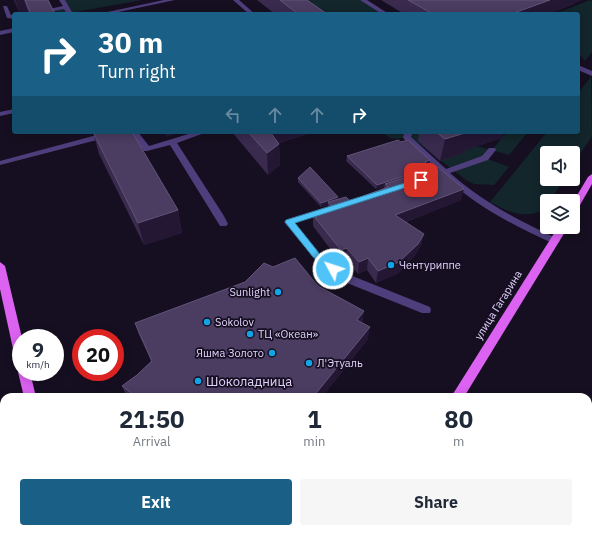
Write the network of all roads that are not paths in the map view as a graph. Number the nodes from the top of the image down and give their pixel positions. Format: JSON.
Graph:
{"nodes":[{"id":1,"x":62,"y":0,"type":"edge"},
{"id":2,"x":172,"y":0,"type":"edge"},
{"id":3,"x":236,"y":0,"type":"edge"},
{"id":4,"x":363,"y":0,"type":"edge"},
{"id":5,"x":5,"y":7,"type":"dead end"},
{"id":6,"x":66,"y":8,"type":"junction"},
{"id":7,"x":41,"y":12,"type":"edge"},
{"id":8,"x":69,"y":12,"type":"edge"},
{"id":9,"x":111,"y":12,"type":"edge"},
{"id":10,"x":250,"y":12,"type":"edge"},
{"id":11,"x":383,"y":12,"type":"edge"},
{"id":12,"x":12,"y":17,"type":"edge"},
{"id":13,"x":12,"y":30,"type":"edge"},
{"id":14,"x":0,"y":33,"type":"edge"},
{"id":15,"x":580,"y":68,"type":"edge"},
{"id":16,"x":592,"y":74,"type":"edge"},
{"id":17,"x":12,"y":111,"type":"edge"},
{"id":18,"x":0,"y":114,"type":"edge"},
{"id":19,"x":109,"y":134,"type":"edge"},
{"id":20,"x":136,"y":134,"type":"edge"},
{"id":21,"x":198,"y":134,"type":"edge"},
{"id":22,"x":408,"y":134,"type":"edge"},
{"id":23,"x":172,"y":142,"type":"junction"},
{"id":24,"x":492,"y":150,"type":"dead end"},
{"id":25,"x":0,"y":163,"type":"edge"},
{"id":26,"x":442,"y":172,"type":"junction"},
{"id":27,"x":592,"y":177,"type":"edge"},
{"id":28,"x":421,"y":180,"type":"edge"},
{"id":29,"x":580,"y":198,"type":"edge"},
{"id":30,"x":348,"y":203,"type":"edge"},
{"id":31,"x":222,"y":224,"type":"dead end"},
{"id":32,"x":559,"y":234,"type":"edge"},
{"id":33,"x":555,"y":241,"type":"junction"},
{"id":34,"x":0,"y":266,"type":"edge"},
{"id":35,"x":426,"y":310,"type":"dead end"},
{"id":36,"x":14,"y":329,"type":"edge"},
{"id":37,"x":26,"y":381,"type":"edge"},
{"id":38,"x":29,"y":393,"type":"edge"},
{"id":39,"x":460,"y":393,"type":"edge"}],
"edges":[{"from":1,"to":6,"type":"street"},
{"from":2,"to":9,"type":"street"},
{"from":3,"to":10,"type":"street"},
{"from":4,"to":11,"type":"street"},
{"from":5,"to":12,"type":"street"},
{"from":6,"to":7,"type":"street"},
{"from":6,"to":8,"type":"street"},
{"from":13,"to":14,"type":"street"},
{"from":15,"to":16,"type":"street"},
{"from":17,"to":18,"type":"street"},
{"from":19,"to":25,"type":"street"},
{"from":20,"to":23,"type":"street"},
{"from":21,"to":23,"type":"street"},
{"from":22,"to":26,"type":"street"},
{"from":23,"to":31,"type":"street"},
{"from":24,"to":26,"type":"street"},
{"from":26,"to":28,"type":"street"},
{"from":26,"to":33,"type":"street"},
{"from":27,"to":29,"type":"main road"},
{"from":30,"to":35,"type":"street"},
{"from":32,"to":33,"type":"main road","name":"улица Гагарина"},
{"from":33,"to":39,"type":"main road","name":"улица Гагарина"},
{"from":34,"to":36,"type":"main road"},
{"from":37,"to":38,"type":"main road"}]}
